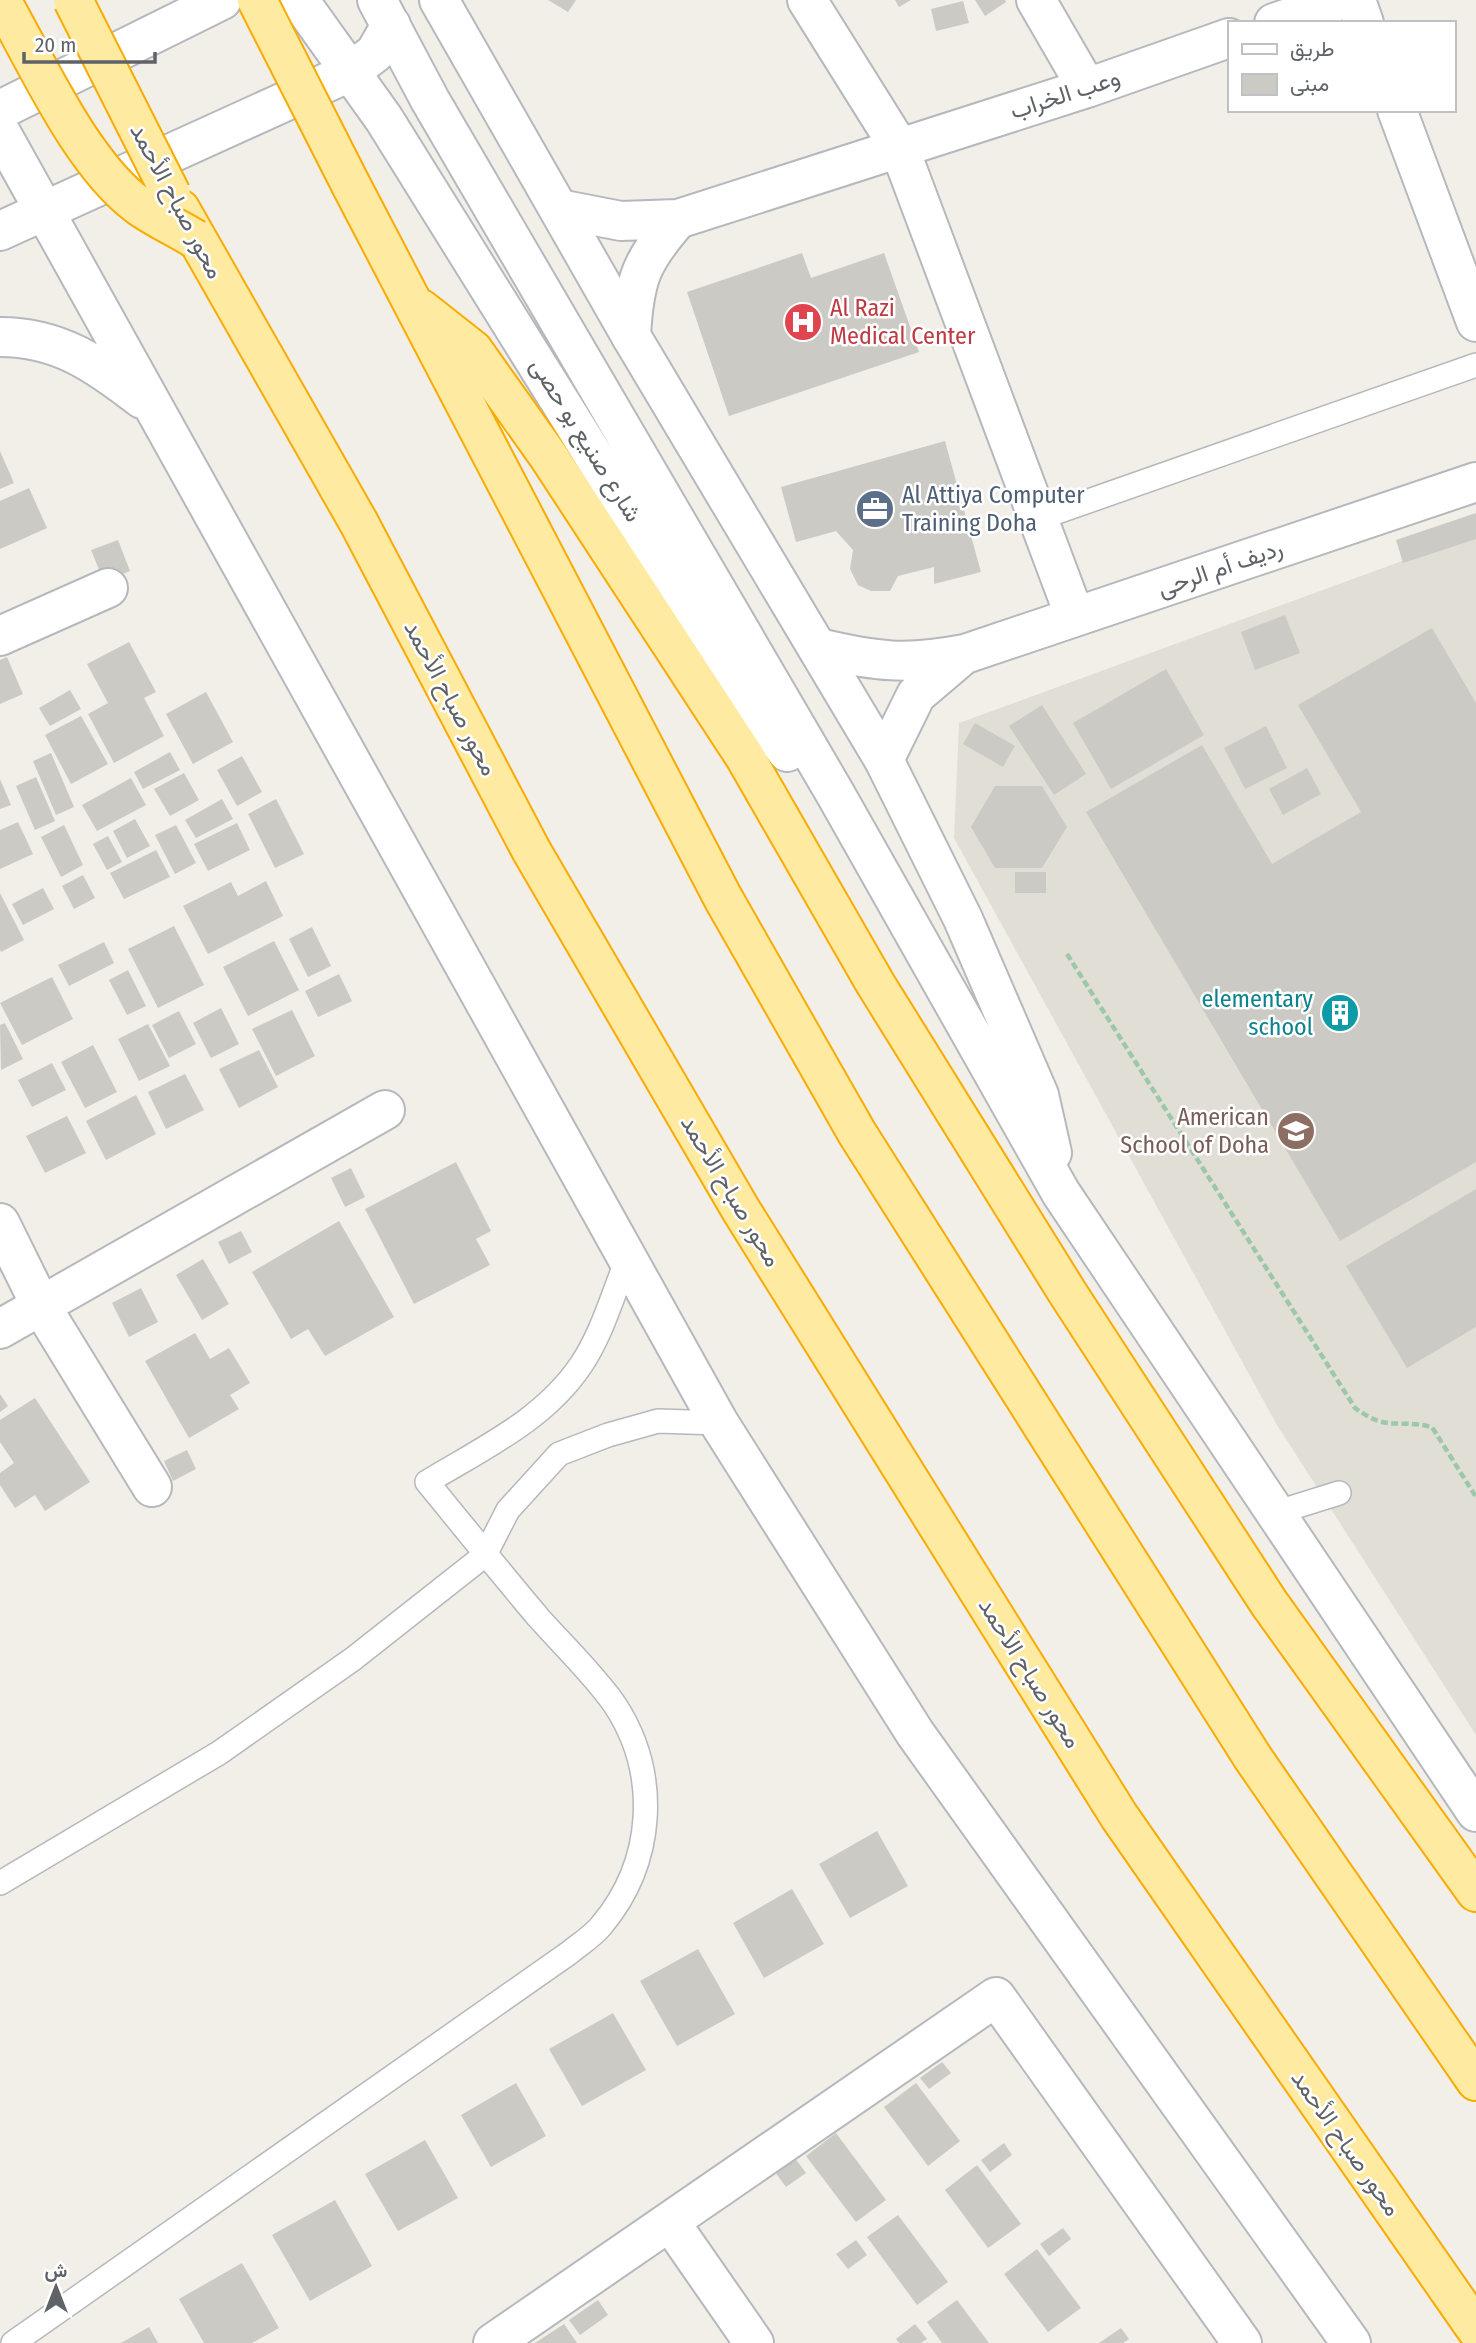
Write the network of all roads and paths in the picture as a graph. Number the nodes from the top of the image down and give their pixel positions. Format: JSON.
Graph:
{"nodes":[{"id":1,"x":1,"y":0,"type":"edge"},
{"id":2,"x":74,"y":0,"type":"edge"},
{"id":3,"x":222,"y":0,"type":"edge"},
{"id":4,"x":257,"y":0,"type":"edge"},
{"id":5,"x":299,"y":0,"type":"edge"},
{"id":6,"x":439,"y":0,"type":"edge"},
{"id":7,"x":807,"y":0,"type":"edge"},
{"id":8,"x":1036,"y":0,"type":"edge"},
{"id":9,"x":1340,"y":0,"type":"edge"},
{"id":10,"x":1356,"y":0,"type":"edge"},
{"id":11,"x":384,"y":13,"type":"edge"},
{"id":12,"x":1280,"y":21,"type":"edge"},
{"id":13,"x":1363,"y":21,"type":"edge"},
{"id":14,"x":1228,"y":38,"type":"edge"},
{"id":15,"x":350,"y":72,"type":"junction"},
{"id":16,"x":1087,"y":88,"type":"junction"},
{"id":17,"x":0,"y":110,"type":"edge"},
{"id":18,"x":1398,"y":112,"type":"edge"},
{"id":19,"x":0,"y":131,"type":"edge"},
{"id":20,"x":899,"y":147,"type":"junction"},
{"id":21,"x":559,"y":209,"type":"junction"},
{"id":22,"x":45,"y":211,"type":"junction"},
{"id":23,"x":678,"y":219,"type":"junction"},
{"id":24,"x":0,"y":231,"type":"edge"},
{"id":25,"x":195,"y":239,"type":"junction"},
{"id":26,"x":411,"y":302,"type":"junction"},
{"id":27,"x":1476,"y":322,"type":"edge"},
{"id":28,"x":631,"y":336,"type":"junction"},
{"id":29,"x":0,"y":337,"type":"edge"},
{"id":30,"x":1476,"y":365,"type":"edge"},
{"id":31,"x":153,"y":407,"type":"junction"},
{"id":32,"x":1476,"y":482,"type":"edge"},
{"id":33,"x":1040,"y":518,"type":"junction"},
{"id":34,"x":108,"y":588,"type":"dead end"},
{"id":35,"x":1075,"y":617,"type":"junction"},
{"id":36,"x":0,"y":636,"type":"edge"},
{"id":37,"x":819,"y":648,"type":"junction"},
{"id":38,"x":965,"y":654,"type":"junction"},
{"id":39,"x":884,"y":760,"type":"junction"},
{"id":40,"x":836,"y":795,"type":"junction"},
{"id":41,"x":1067,"y":954,"type":"dead end"},
{"id":42,"x":385,"y":1110,"type":"dead end"},
{"id":43,"x":1061,"y":1193,"type":"junction"},
{"id":44,"x":0,"y":1223,"type":"edge"},
{"id":45,"x":627,"y":1260,"type":"junction"},
{"id":46,"x":41,"y":1306,"type":"junction"},
{"id":47,"x":0,"y":1329,"type":"edge"},
{"id":48,"x":719,"y":1423,"type":"junction"},
{"id":49,"x":152,"y":1487,"type":"dead end"},
{"id":50,"x":1339,"y":1493,"type":"dead end"},
{"id":51,"x":1476,"y":1497,"type":"edge"},
{"id":52,"x":1275,"y":1513,"type":"junction"},
{"id":53,"x":485,"y":1555,"type":"junction"},
{"id":54,"x":1476,"y":1812,"type":"edge"},
{"id":55,"x":0,"y":1883,"type":"edge"},
{"id":56,"x":1476,"y":1892,"type":"edge"},
{"id":57,"x":1476,"y":2081,"type":"edge"},
{"id":58,"x":670,"y":2221,"type":"junction"},
{"id":59,"x":1476,"y":2329,"type":"edge"},
{"id":60,"x":13,"y":2343,"type":"edge"},
{"id":61,"x":493,"y":2343,"type":"edge"},
{"id":62,"x":754,"y":2343,"type":"edge"},
{"id":63,"x":1242,"y":2343,"type":"edge"},
{"id":64,"x":1351,"y":2343,"type":"edge"}],
"edges":[{"from":1,"to":25,"type":"highway","bridge":true},
{"from":2,"to":25,"type":"highway","name":"محور صباح الأحمد","bridge":true},
{"from":3,"to":17,"type":"street"},
{"from":4,"to":26,"type":"highway","bridge":true},
{"from":5,"to":15,"type":"street","name":"شارع صنيع بو حصى"},
{"from":6,"to":21,"type":"street"},
{"from":7,"to":20,"type":"street"},
{"from":8,"to":16,"type":"street"},
{"from":9,"to":12,"type":"street"},
{"from":10,"to":13,"type":"street"},
{"from":11,"to":15,"type":"street"},
{"from":11,"to":40,"type":"street"},
{"from":14,"to":16,"type":"street","name":"وعب الخراب"},
{"from":15,"to":22,"type":"street"},
{"from":15,"to":40,"type":"street","name":"شارع صنيع بو حصى"},
{"from":16,"to":20,"type":"street","name":"وعب الخراب"},
{"from":18,"to":27,"type":"street"},
{"from":19,"to":22,"type":"street"},
{"from":20,"to":23,"type":"street","name":"وعب الخراب"},
{"from":20,"to":33,"type":"street"},
{"from":21,"to":23,"type":"street","name":"وعب الخراب"},
{"from":21,"to":28,"type":"street"},
{"from":22,"to":24,"type":"street"},
{"from":22,"to":31,"type":"street"},
{"from":23,"to":28,"type":"street"},
{"from":25,"to":59,"type":"highway","name":"محور صباح الأحمد"},
{"from":26,"to":56,"type":"highway"},
{"from":26,"to":57,"type":"highway"},
{"from":28,"to":37,"type":"street"},
{"from":29,"to":31,"type":"street"},
{"from":30,"to":33,"type":"lane"},
{"from":31,"to":45,"type":"street"},
{"from":32,"to":35,"type":"street","name":"رديف أم الرحى"},
{"from":33,"to":35,"type":"street"},
{"from":34,"to":36,"type":"street"},
{"from":35,"to":38,"type":"street","name":"رديف أم الرحى"},
{"from":37,"to":38,"type":"street","name":"رديف أم الرحى"},
{"from":37,"to":39,"type":"street"},
{"from":38,"to":39,"type":"street","name":"رديف أم الرحى"},
{"from":39,"to":43,"type":"street"},
{"from":40,"to":43,"type":"street"},
{"from":41,"to":51,"type":"path"},
{"from":42,"to":46,"type":"street"},
{"from":43,"to":52,"type":"street"},
{"from":44,"to":46,"type":"street"},
{"from":45,"to":48,"type":"street"},
{"from":45,"to":53,"type":"lane"},
{"from":46,"to":47,"type":"street"},
{"from":46,"to":49,"type":"street"},
{"from":48,"to":53,"type":"lane"},
{"from":48,"to":64,"type":"street"},
{"from":50,"to":52,"type":"lane"},
{"from":52,"to":54,"type":"street"},
{"from":53,"to":55,"type":"lane"},
{"from":53,"to":60,"type":"lane"},
{"from":58,"to":61,"type":"street"},
{"from":58,"to":62,"type":"street"},
{"from":58,"to":63,"type":"street"}]}
